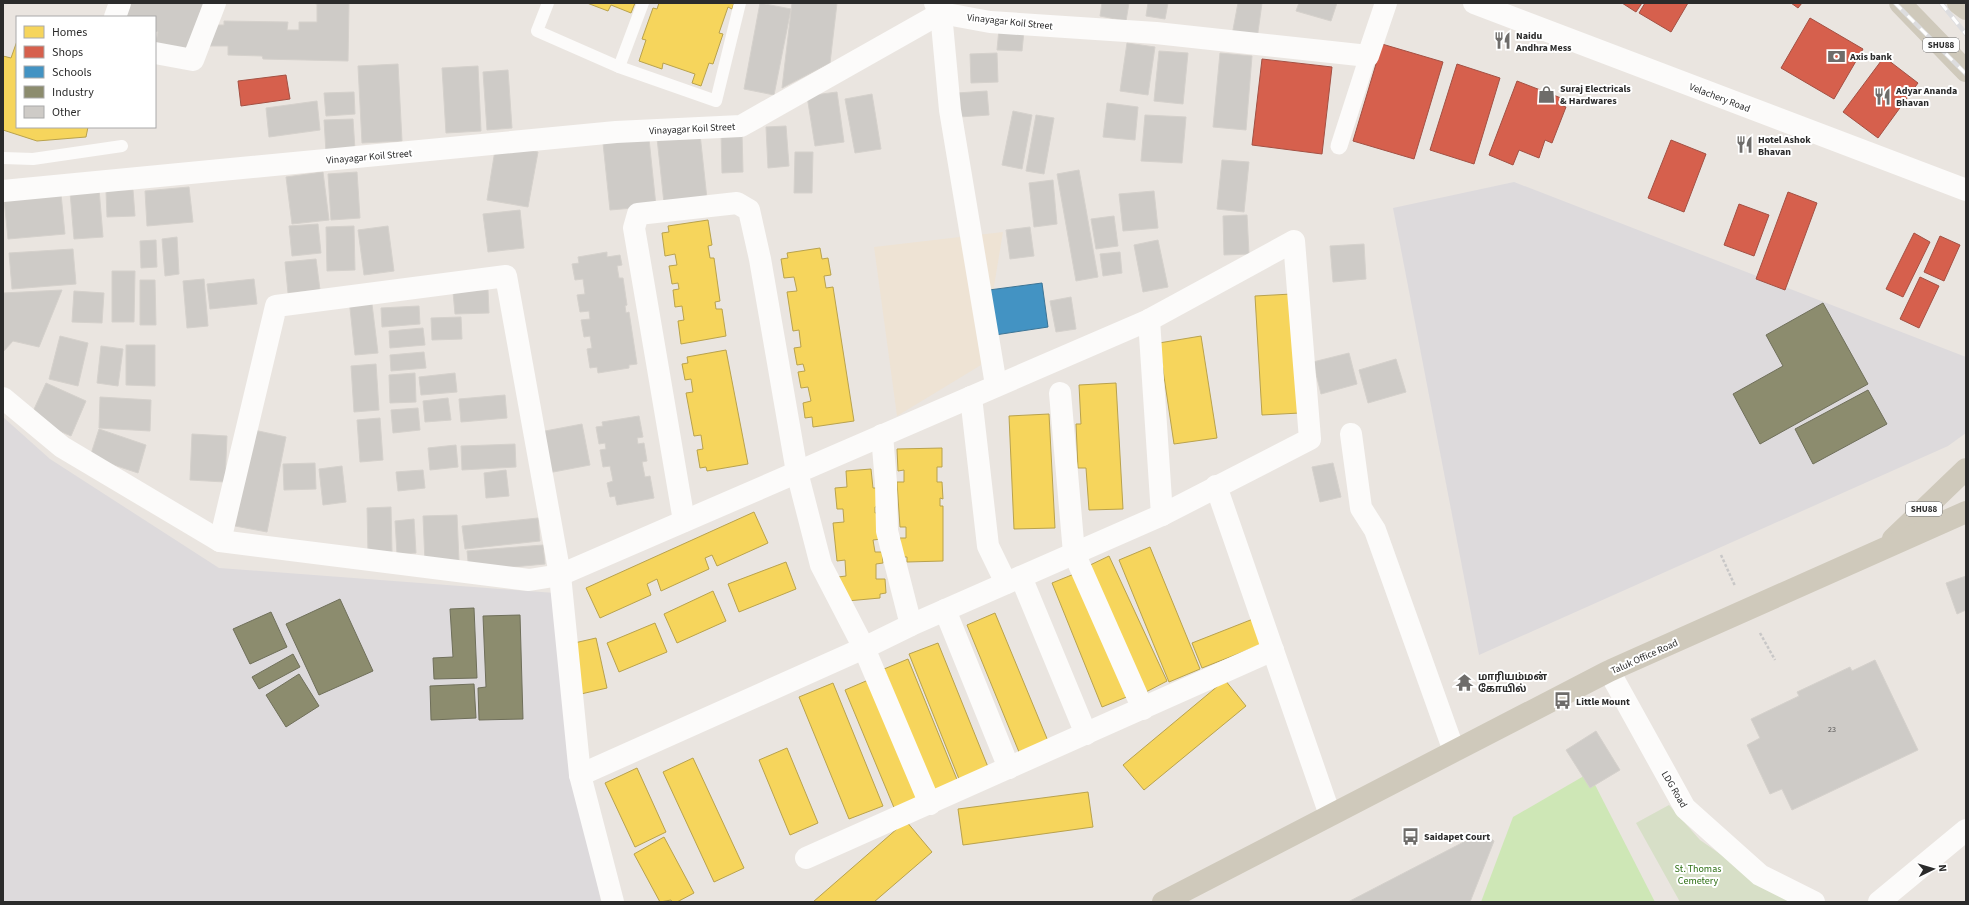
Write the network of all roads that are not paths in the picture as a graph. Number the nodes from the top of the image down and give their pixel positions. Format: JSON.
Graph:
{"nodes":[{"id":1,"x":120,"y":3,"type":"edge"},
{"id":2,"x":215,"y":3,"type":"edge"},
{"id":3,"x":548,"y":3,"type":"edge"},
{"id":4,"x":643,"y":3,"type":"edge"},
{"id":5,"x":740,"y":3,"type":"edge"},
{"id":6,"x":1386,"y":3,"type":"edge"},
{"id":7,"x":1474,"y":3,"type":"edge"},
{"id":8,"x":1900,"y":3,"type":"edge"},
{"id":9,"x":1958,"y":3,"type":"edge"},
{"id":10,"x":942,"y":6,"type":"edge"},
{"id":11,"x":1966,"y":9,"type":"edge"},
{"id":12,"x":115,"y":16,"type":"edge"},
{"id":13,"x":156,"y":53,"type":"edge"},
{"id":14,"x":1368,"y":56,"type":"junction"},
{"id":15,"x":618,"y":67,"type":"junction"},
{"id":16,"x":1966,"y":72,"type":"edge"},
{"id":17,"x":122,"y":146,"type":"dead end"},
{"id":18,"x":1339,"y":146,"type":"dead end"},
{"id":19,"x":3,"y":158,"type":"edge"},
{"id":20,"x":1966,"y":190,"type":"edge"},
{"id":21,"x":3,"y":191,"type":"edge"},
{"id":22,"x":1149,"y":320,"type":"junction"},
{"id":23,"x":996,"y":386,"type":"junction"},
{"id":24,"x":1060,"y":393,"type":"dead end"},
{"id":25,"x":971,"y":397,"type":"junction"},
{"id":26,"x":3,"y":398,"type":"edge"},
{"id":27,"x":1351,"y":434,"type":"dead end"},
{"id":28,"x":882,"y":435,"type":"junction"},
{"id":29,"x":1966,"y":469,"type":"edge"},
{"id":30,"x":797,"y":472,"type":"junction"},
{"id":31,"x":1216,"y":486,"type":"junction"},
{"id":32,"x":1966,"y":512,"type":"edge"},
{"id":33,"x":1162,"y":515,"type":"junction"},
{"id":34,"x":684,"y":521,"type":"junction"},
{"id":35,"x":220,"y":541,"type":"junction"},
{"id":36,"x":1882,"y":549,"type":"junction"},
{"id":37,"x":1074,"y":553,"type":"junction"},
{"id":38,"x":560,"y":575,"type":"junction"},
{"id":39,"x":1013,"y":580,"type":"junction"},
{"id":40,"x":945,"y":610,"type":"junction"},
{"id":41,"x":911,"y":625,"type":"junction"},
{"id":42,"x":864,"y":648,"type":"junction"},
{"id":43,"x":1273,"y":650,"type":"junction"},
{"id":44,"x":1609,"y":671,"type":"junction"},
{"id":45,"x":1142,"y":709,"type":"junction"},
{"id":46,"x":1086,"y":734,"type":"junction"},
{"id":47,"x":1454,"y":751,"type":"junction"},
{"id":48,"x":1009,"y":768,"type":"junction"},
{"id":49,"x":580,"y":775,"type":"junction"},
{"id":50,"x":930,"y":804,"type":"junction"},
{"id":51,"x":1330,"y":815,"type":"junction"},
{"id":52,"x":1966,"y":830,"type":"edge"},
{"id":53,"x":806,"y":858,"type":"dead end"},
{"id":54,"x":613,"y":902,"type":"edge"},
{"id":55,"x":1163,"y":902,"type":"edge"},
{"id":56,"x":1814,"y":902,"type":"edge"},
{"id":57,"x":1879,"y":902,"type":"edge"}],
"edges":[{"from":1,"to":12,"type":"street"},
{"from":2,"to":13,"type":"street"},
{"from":3,"to":15,"type":"lane"},
{"from":4,"to":15,"type":"lane"},
{"from":5,"to":15,"type":"lane"},
{"from":6,"to":14,"type":"street"},
{"from":7,"to":20,"type":"street","name":"Velachery Road"},
{"from":8,"to":16,"type":"main road","number":"SHU88"},
{"from":9,"to":11,"type":"main road"},
{"from":10,"to":14,"type":"street","name":"Vinayagar Koil Street"},
{"from":10,"to":21,"type":"street","name":"Vinayagar Koil Street"},
{"from":10,"to":23,"type":"street"},
{"from":14,"to":18,"type":"street"},
{"from":17,"to":19,"type":"lane"},
{"from":22,"to":23,"type":"street"},
{"from":22,"to":31,"type":"street"},
{"from":22,"to":33,"type":"street"},
{"from":23,"to":25,"type":"street"},
{"from":24,"to":37,"type":"street"},
{"from":25,"to":28,"type":"street"},
{"from":25,"to":39,"type":"street"},
{"from":26,"to":35,"type":"street"},
{"from":27,"to":47,"type":"street"},
{"from":28,"to":30,"type":"street"},
{"from":28,"to":41,"type":"street"},
{"from":29,"to":36,"type":"main road","number":"SHU88"},
{"from":30,"to":34,"type":"street"},
{"from":30,"to":34,"type":"street"},
{"from":30,"to":42,"type":"street"},
{"from":31,"to":33,"type":"street"},
{"from":31,"to":43,"type":"street"},
{"from":32,"to":36,"type":"main road","name":"Taluk Office Road"},
{"from":33,"to":37,"type":"street"},
{"from":34,"to":38,"type":"street"},
{"from":35,"to":38,"type":"street"},
{"from":35,"to":38,"type":"street"},
{"from":36,"to":44,"type":"main road","name":"Taluk Office Road"},
{"from":37,"to":39,"type":"street"},
{"from":37,"to":45,"type":"street"},
{"from":38,"to":49,"type":"street"},
{"from":39,"to":40,"type":"street"},
{"from":39,"to":46,"type":"street"},
{"from":40,"to":41,"type":"street"},
{"from":40,"to":48,"type":"street"},
{"from":41,"to":42,"type":"street"},
{"from":42,"to":49,"type":"street"},
{"from":42,"to":50,"type":"street"},
{"from":43,"to":45,"type":"street"},
{"from":43,"to":51,"type":"street"},
{"from":44,"to":47,"type":"main road","name":"Taluk Office Road"},
{"from":44,"to":56,"type":"street","name":"LDG Road"},
{"from":45,"to":46,"type":"street"},
{"from":46,"to":48,"type":"street"},
{"from":47,"to":51,"type":"main road","name":"Taluk Office Road"},
{"from":48,"to":50,"type":"street"},
{"from":49,"to":54,"type":"street"},
{"from":50,"to":53,"type":"street"},
{"from":51,"to":55,"type":"main road","name":"Taluk Office Road"},
{"from":52,"to":57,"type":"street"}]}
